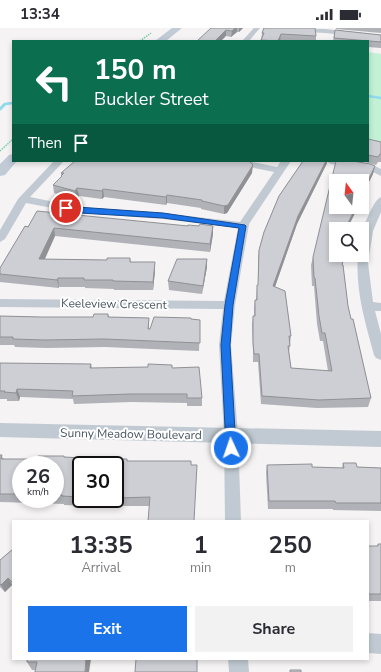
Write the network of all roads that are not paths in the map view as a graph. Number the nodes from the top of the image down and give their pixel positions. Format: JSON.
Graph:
{"nodes":[{"id":1,"x":178,"y":28,"type":"edge"},
{"id":2,"x":258,"y":28,"type":"edge"},
{"id":3,"x":268,"y":28,"type":"edge"},
{"id":4,"x":325,"y":29,"type":"edge"},
{"id":5,"x":381,"y":37,"type":"edge"},
{"id":6,"x":161,"y":40,"type":"edge"},
{"id":7,"x":246,"y":40,"type":"edge"},
{"id":8,"x":12,"y":159,"type":"edge"},
{"id":9,"x":58,"y":162,"type":"edge"},
{"id":10,"x":240,"y":162,"type":"edge"},
{"id":11,"x":285,"y":162,"type":"edge"},
{"id":12,"x":337,"y":162,"type":"edge"},
{"id":13,"x":279,"y":170,"type":"junction"},
{"id":14,"x":0,"y":172,"type":"edge"},
{"id":15,"x":381,"y":173,"type":"edge"},
{"id":16,"x":24,"y":199,"type":"junction"},
{"id":17,"x":381,"y":200,"type":"edge"},
{"id":18,"x":378,"y":217,"type":"edge"},
{"id":19,"x":243,"y":226,"type":"junction"},
{"id":20,"x":0,"y":239,"type":"edge"},
{"id":21,"x":0,"y":303,"type":"edge"},
{"id":22,"x":229,"y":305,"type":"junction"},
{"id":23,"x":367,"y":306,"type":"junction"},
{"id":24,"x":381,"y":307,"type":"edge"},
{"id":25,"x":381,"y":355,"type":"edge"},
{"id":26,"x":0,"y":430,"type":"edge"},
{"id":27,"x":231,"y":436,"type":"junction"},
{"id":28,"x":381,"y":439,"type":"edge"},
{"id":29,"x":233,"y":520,"type":"edge"},
{"id":30,"x":369,"y":643,"type":"edge"},
{"id":31,"x":381,"y":644,"type":"edge"},
{"id":32,"x":238,"y":660,"type":"edge"},
{"id":33,"x":239,"y":672,"type":"edge"}],
"edges":[{"from":1,"to":6,"type":"main road"},
{"from":2,"to":7,"type":"street"},
{"from":3,"to":4,"type":"street"},
{"from":4,"to":5,"type":"street"},
{"from":8,"to":14,"type":"main road"},
{"from":9,"to":16,"type":"street"},
{"from":10,"to":13,"type":"street"},
{"from":11,"to":13,"type":"street"},
{"from":12,"to":15,"type":"street"},
{"from":13,"to":19,"type":"street"},
{"from":16,"to":19,"type":"street"},
{"from":16,"to":20,"type":"street"},
{"from":17,"to":18,"type":"street"},
{"from":18,"to":23,"type":"street"},
{"from":19,"to":22,"type":"street"},
{"from":21,"to":22,"type":"street","name":"Keeleview Crescent"},
{"from":22,"to":27,"type":"street"},
{"from":23,"to":24,"type":"street"},
{"from":23,"to":25,"type":"street"},
{"from":26,"to":27,"type":"street","name":"Sunny Meadow Boulevard"},
{"from":27,"to":28,"type":"street","name":"Sunny Meadow Boulevard"},
{"from":27,"to":29,"type":"street"},
{"from":30,"to":31,"type":"street"},
{"from":32,"to":33,"type":"street"}]}
